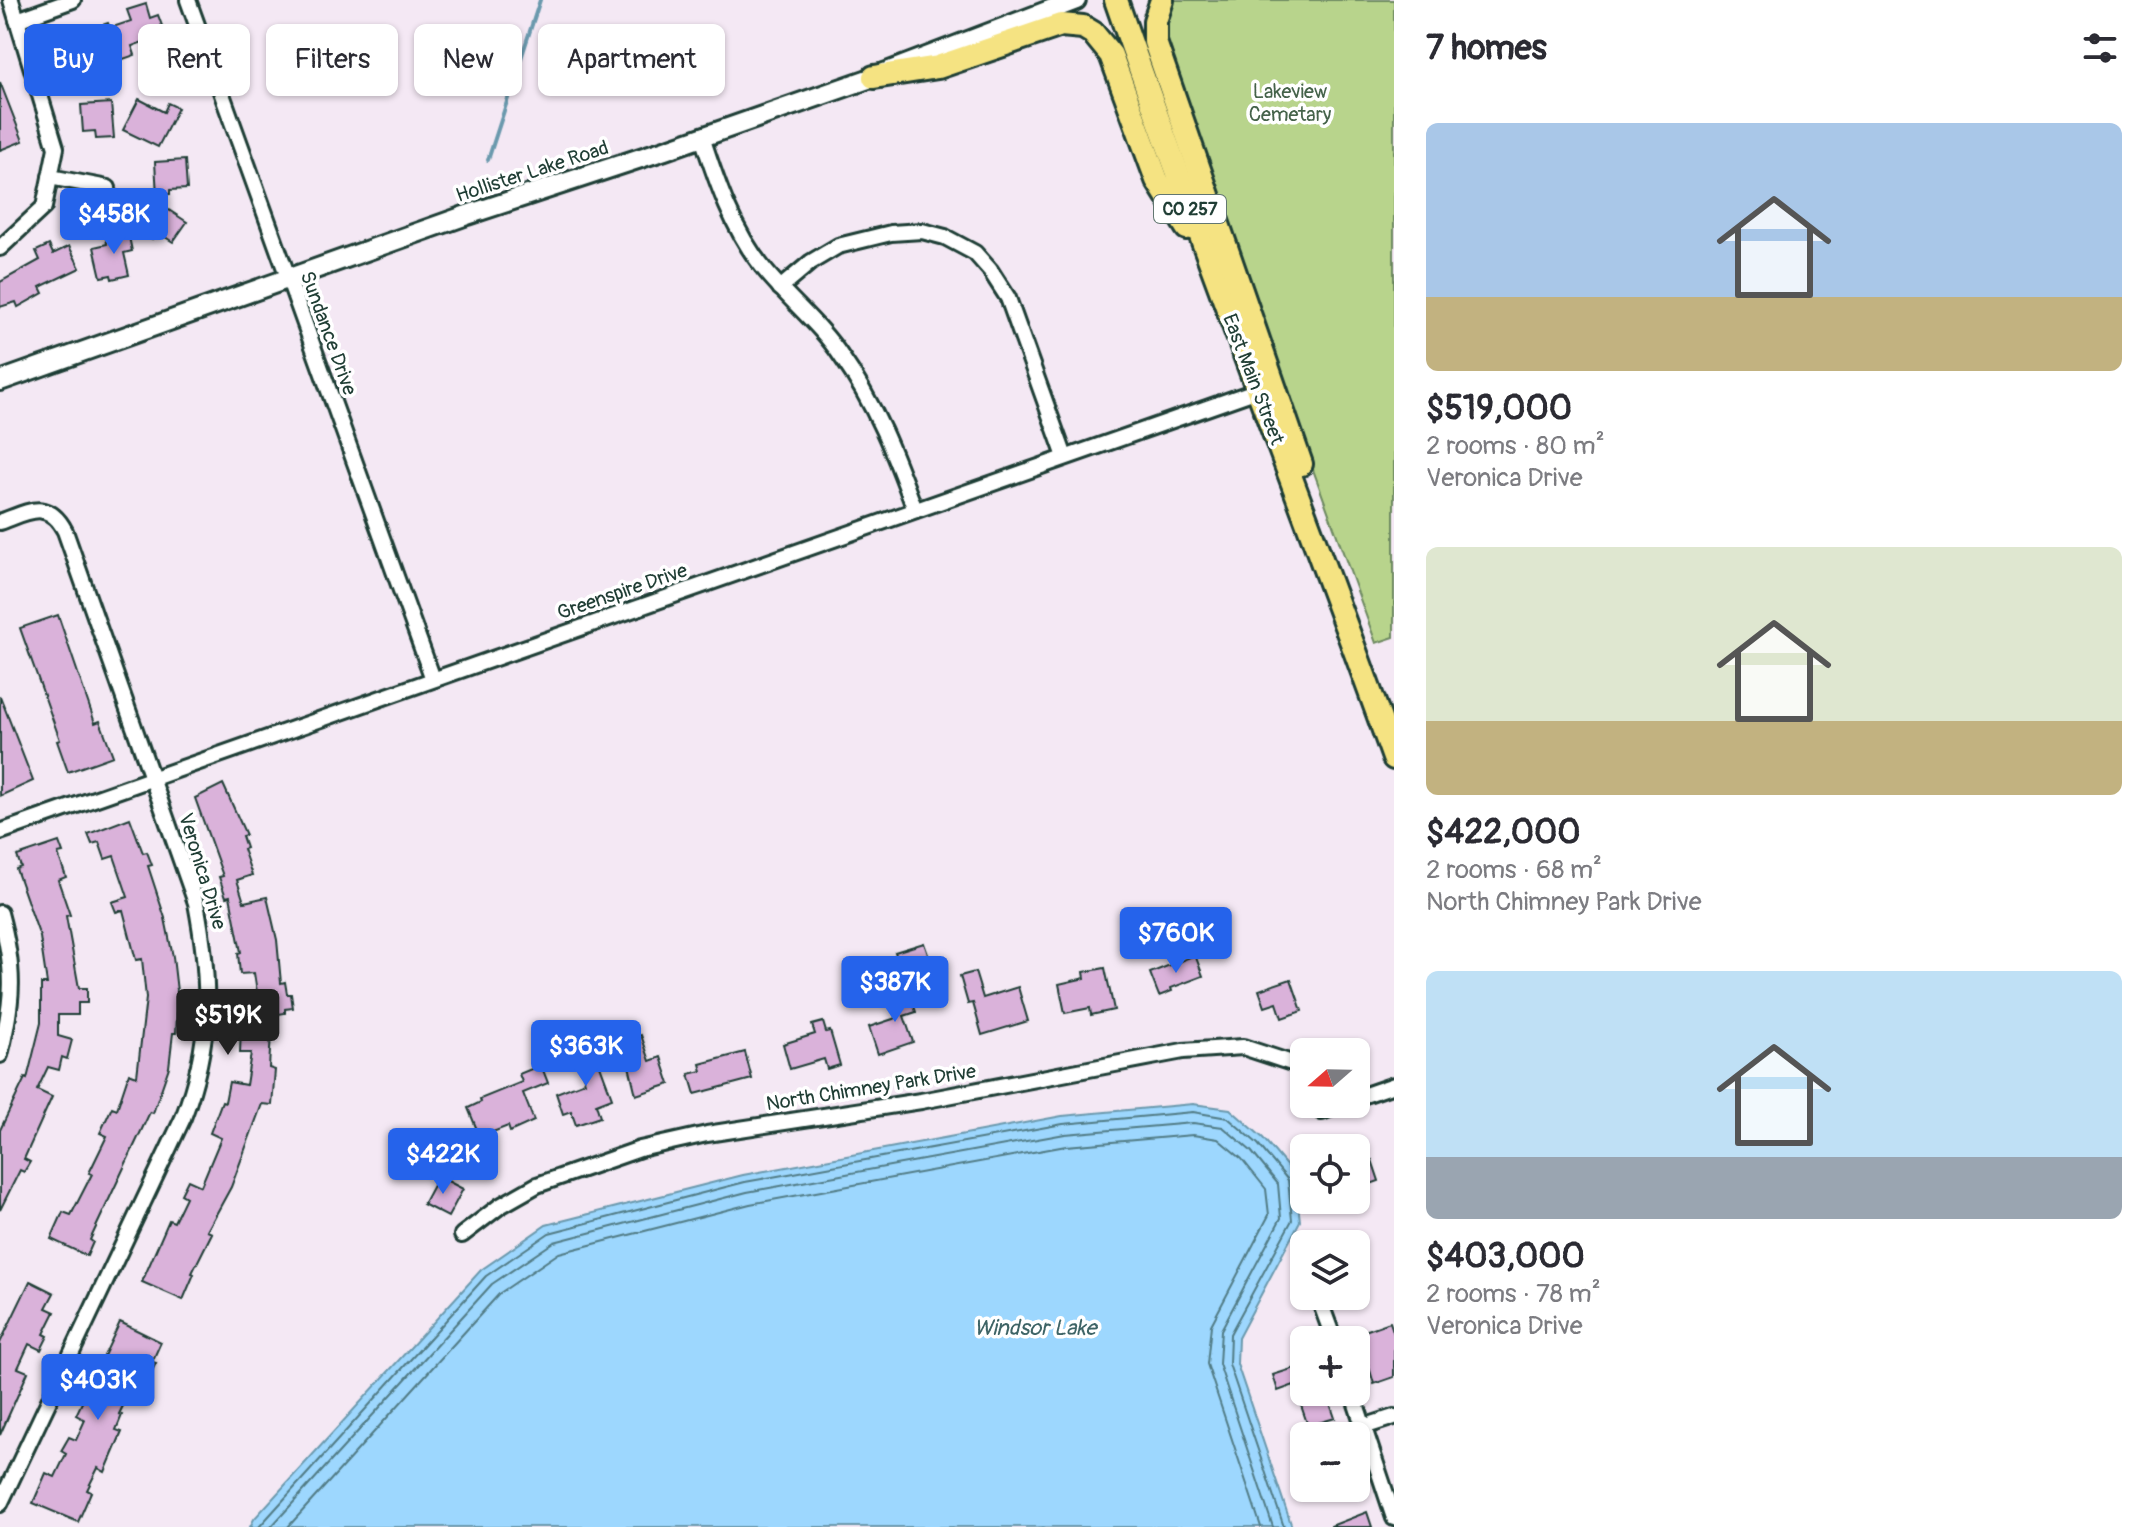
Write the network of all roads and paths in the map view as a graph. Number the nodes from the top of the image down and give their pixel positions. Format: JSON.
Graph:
{"nodes":[{"id":1,"x":11,"y":0,"type":"edge"},
{"id":2,"x":73,"y":0,"type":"edge"},
{"id":3,"x":188,"y":0,"type":"edge"},
{"id":4,"x":1076,"y":0,"type":"edge"},
{"id":5,"x":1116,"y":0,"type":"edge"},
{"id":6,"x":1162,"y":0,"type":"edge"},
{"id":7,"x":17,"y":20,"type":"junction"},
{"id":8,"x":874,"y":77,"type":"junction"},
{"id":9,"x":702,"y":137,"type":"junction"},
{"id":10,"x":50,"y":177,"type":"junction"},
{"id":11,"x":108,"y":188,"type":"dead end"},
{"id":12,"x":0,"y":248,"type":"edge"},
{"id":13,"x":1211,"y":268,"type":"junction"},
{"id":14,"x":288,"y":279,"type":"junction"},
{"id":15,"x":780,"y":288,"type":"junction"},
{"id":16,"x":0,"y":381,"type":"edge"},
{"id":17,"x":1258,"y":390,"type":"junction"},
{"id":18,"x":1065,"y":457,"type":"junction"},
{"id":19,"x":915,"y":510,"type":"junction"},
{"id":20,"x":0,"y":522,"type":"edge"},
{"id":21,"x":1320,"y":552,"type":"junction"},
{"id":22,"x":433,"y":679,"type":"junction"},
{"id":23,"x":1394,"y":758,"type":"edge"},
{"id":24,"x":153,"y":779,"type":"junction"},
{"id":25,"x":0,"y":832,"type":"edge"},
{"id":26,"x":0,"y":913,"type":"edge"},
{"id":27,"x":0,"y":1055,"type":"edge"},
{"id":28,"x":1290,"y":1061,"type":"edge"},
{"id":29,"x":1394,"y":1085,"type":"edge"},
{"id":30,"x":1370,"y":1093,"type":"edge"},
{"id":31,"x":462,"y":1235,"type":"dead end"},
{"id":32,"x":1394,"y":1417,"type":"edge"},
{"id":33,"x":1370,"y":1425,"type":"edge"},
{"id":34,"x":1370,"y":1448,"type":"edge"},
{"id":35,"x":0,"y":1504,"type":"edge"},
{"id":36,"x":1394,"y":1518,"type":"edge"}],
"edges":[{"from":1,"to":7,"type":"street"},
{"from":2,"to":7,"type":"street"},
{"from":3,"to":14,"type":"street","name":"Sundance Drive"},
{"from":4,"to":8,"type":"street","name":"Hollister Lake Road"},
{"from":5,"to":13,"type":"main road","name":"East Main Street","number":"CO 257"},
{"from":6,"to":21,"type":"main road"},
{"from":7,"to":10,"type":"street"},
{"from":8,"to":9,"type":"street","name":"Hollister Lake Road"},
{"from":8,"to":13,"type":"main road"},
{"from":9,"to":14,"type":"street","name":"Hollister Lake Road"},
{"from":9,"to":15,"type":"street"},
{"from":10,"to":11,"type":"street"},
{"from":10,"to":12,"type":"street"},
{"from":13,"to":17,"type":"main road","name":"East Main Street","number":"CO 257"},
{"from":14,"to":16,"type":"street","name":"Hollister Lake Road"},
{"from":14,"to":22,"type":"street","name":"Sundance Drive"},
{"from":15,"to":18,"type":"street"},
{"from":15,"to":19,"type":"street"},
{"from":17,"to":18,"type":"street","name":"Greenspire Drive"},
{"from":17,"to":21,"type":"main road","name":"East Main Street","number":"CO 257"},
{"from":18,"to":19,"type":"street","name":"Greenspire Drive"},
{"from":19,"to":22,"type":"street","name":"Greenspire Drive"},
{"from":20,"to":24,"type":"street","name":"Veronica Drive"},
{"from":21,"to":23,"type":"main road","name":"East Main Street","number":"CO 257"},
{"from":22,"to":24,"type":"street","name":"Greenspire Drive"},
{"from":24,"to":25,"type":"street","name":"Greenspire Drive"},
{"from":24,"to":35,"type":"street","name":"Veronica Drive"},
{"from":26,"to":27,"type":"street"},
{"from":28,"to":31,"type":"street","name":"North Chimney Park Drive"},
{"from":29,"to":30,"type":"street"},
{"from":32,"to":33,"type":"street"},
{"from":34,"to":36,"type":"street"}]}
